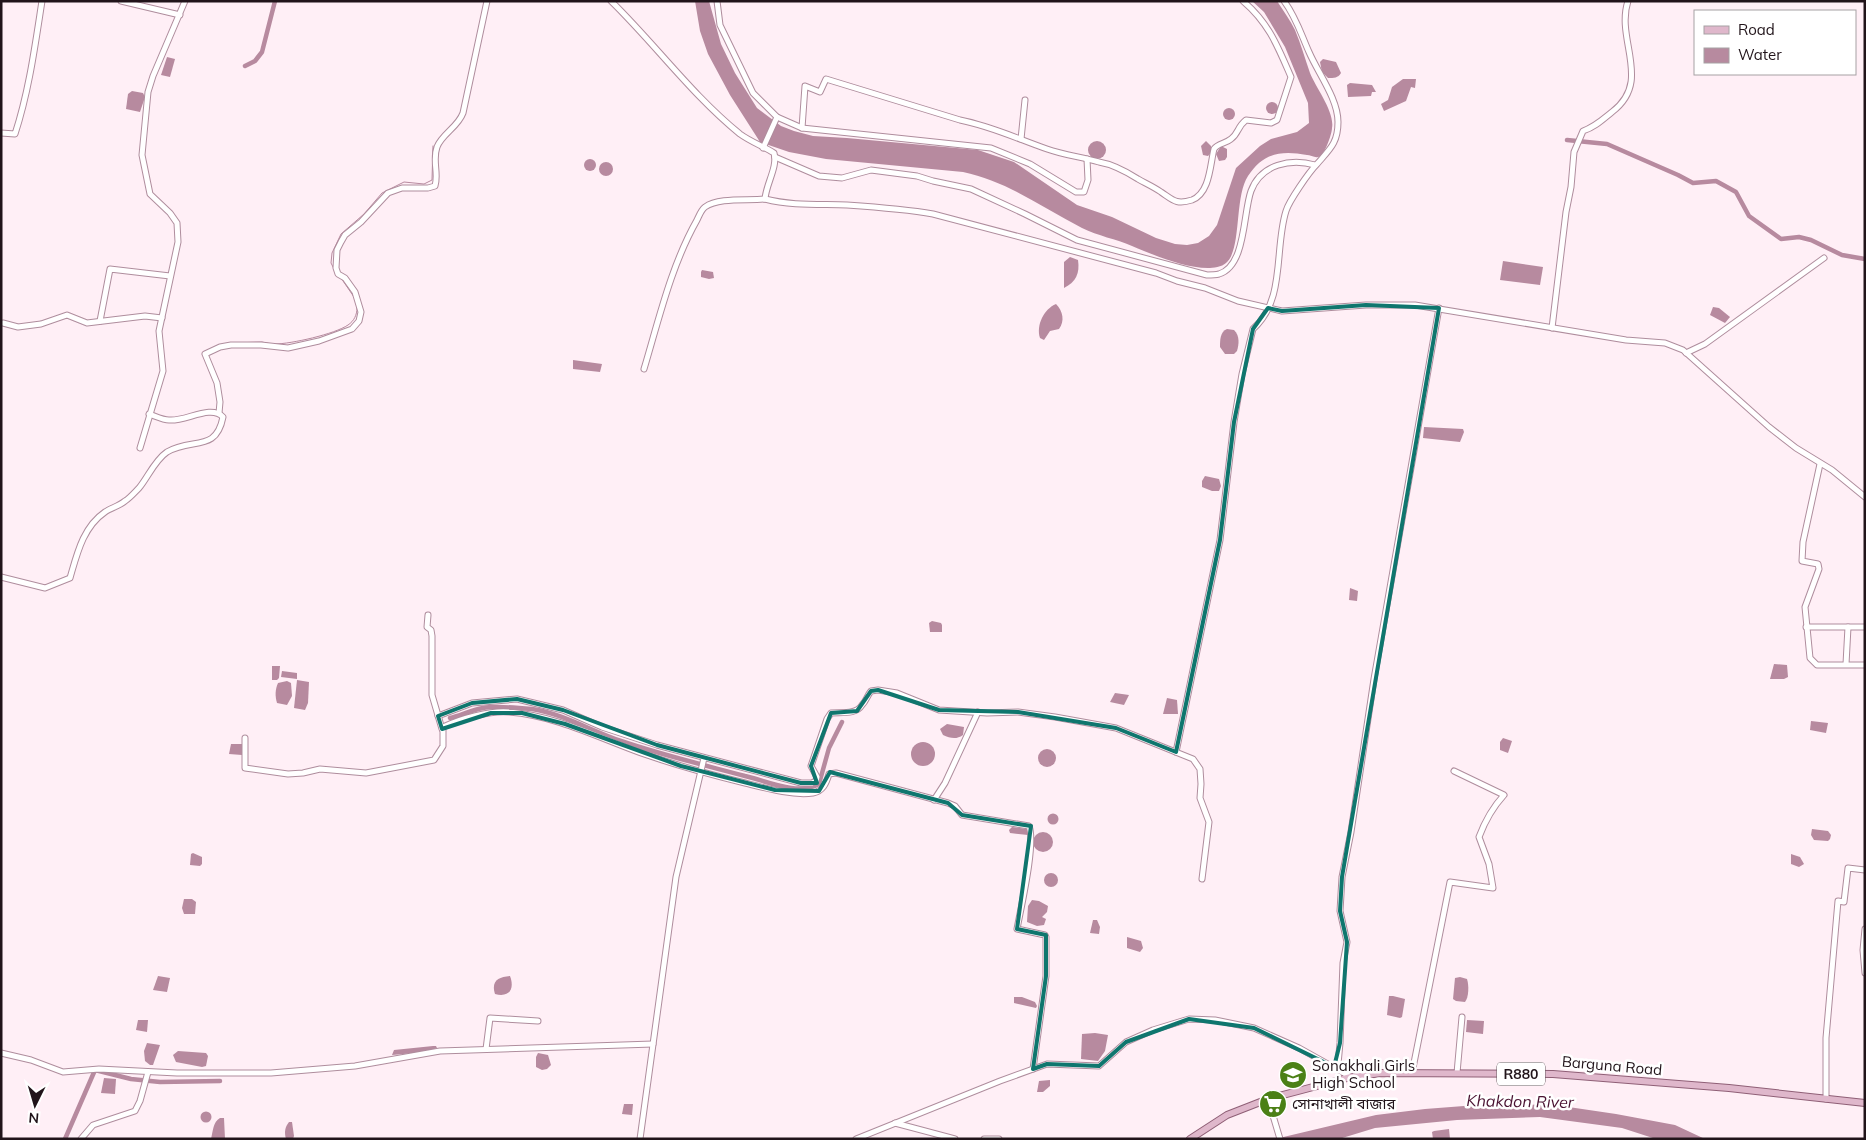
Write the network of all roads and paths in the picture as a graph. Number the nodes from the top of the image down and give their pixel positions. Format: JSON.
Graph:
{"nodes":[{"id":1,"x":42,"y":1,"type":"edge"},
{"id":2,"x":121,"y":1,"type":"edge"},
{"id":3,"x":185,"y":1,"type":"edge"},
{"id":4,"x":487,"y":1,"type":"edge"},
{"id":5,"x":611,"y":1,"type":"edge"},
{"id":6,"x":718,"y":1,"type":"edge"},
{"id":7,"x":1243,"y":1,"type":"edge"},
{"id":8,"x":1284,"y":1,"type":"edge"},
{"id":9,"x":1628,"y":1,"type":"edge"},
{"id":10,"x":618,"y":4,"type":"edge"},
{"id":11,"x":180,"y":15,"type":"junction"},
{"id":12,"x":1025,"y":100,"type":"dead end"},
{"id":13,"x":776,"y":117,"type":"junction"},
{"id":14,"x":802,"y":128,"type":"junction"},
{"id":15,"x":1,"y":133,"type":"edge"},
{"id":16,"x":1021,"y":139,"type":"junction"},
{"id":17,"x":763,"y":148,"type":"junction"},
{"id":18,"x":775,"y":157,"type":"junction"},
{"id":19,"x":1087,"y":159,"type":"junction"},
{"id":20,"x":1316,"y":165,"type":"junction"},
{"id":21,"x":765,"y":199,"type":"junction"},
{"id":22,"x":1824,"y":258,"type":"dead end"},
{"id":23,"x":170,"y":276,"type":"junction"},
{"id":24,"x":1268,"y":308,"type":"junction"},
{"id":25,"x":1439,"y":308,"type":"junction"},
{"id":26,"x":162,"y":318,"type":"junction"},
{"id":27,"x":100,"y":321,"type":"junction"},
{"id":28,"x":4,"y":323,"type":"dead end"},
{"id":29,"x":1552,"y":328,"type":"junction"},
{"id":30,"x":1686,"y":353,"type":"junction"},
{"id":31,"x":644,"y":369,"type":"dead end"},
{"id":32,"x":219,"y":413,"type":"junction"},
{"id":33,"x":149,"y":414,"type":"junction"},
{"id":34,"x":140,"y":448,"type":"dead end"},
{"id":35,"x":1820,"y":464,"type":"junction"},
{"id":36,"x":1865,"y":497,"type":"edge"},
{"id":37,"x":1,"y":577,"type":"edge"},
{"id":38,"x":428,"y":615,"type":"dead end"},
{"id":39,"x":1806,"y":627,"type":"junction"},
{"id":40,"x":1848,"y":627,"type":"junction"},
{"id":41,"x":1865,"y":627,"type":"edge"},
{"id":42,"x":1846,"y":664,"type":"junction"},
{"id":43,"x":1865,"y":665,"type":"edge"},
{"id":44,"x":978,"y":712,"type":"junction"},
{"id":45,"x":438,"y":716,"type":"junction"},
{"id":46,"x":442,"y":729,"type":"junction"},
{"id":47,"x":245,"y":738,"type":"dead end"},
{"id":48,"x":1176,"y":752,"type":"junction"},
{"id":49,"x":704,"y":758,"type":"junction"},
{"id":50,"x":702,"y":771,"type":"junction"},
{"id":51,"x":1454,"y":771,"type":"dead end"},
{"id":52,"x":934,"y":800,"type":"junction"},
{"id":53,"x":1865,"y":870,"type":"edge"},
{"id":54,"x":1202,"y":878,"type":"dead end"},
{"id":55,"x":1865,"y":929,"type":"edge"},
{"id":56,"x":1865,"y":973,"type":"edge"},
{"id":57,"x":1462,"y":1017,"type":"dead end"},
{"id":58,"x":538,"y":1021,"type":"dead end"},
{"id":59,"x":653,"y":1044,"type":"junction"},
{"id":60,"x":486,"y":1049,"type":"junction"},
{"id":61,"x":1,"y":1053,"type":"edge"},
{"id":62,"x":1334,"y":1068,"type":"junction"},
{"id":63,"x":1033,"y":1069,"type":"junction"},
{"id":64,"x":148,"y":1072,"type":"junction"},
{"id":65,"x":1412,"y":1073,"type":"junction"},
{"id":66,"x":1457,"y":1073,"type":"junction"},
{"id":67,"x":1351,"y":1077,"type":"junction"},
{"id":68,"x":1268,"y":1099,"type":"junction"},
{"id":69,"x":1826,"y":1099,"type":"junction"},
{"id":70,"x":1865,"y":1103,"type":"edge"},
{"id":71,"x":895,"y":1123,"type":"junction"},
{"id":72,"x":1280,"y":1137,"type":"edge"},
{"id":73,"x":81,"y":1139,"type":"edge"},
{"id":74,"x":640,"y":1139,"type":"edge"},
{"id":75,"x":856,"y":1139,"type":"edge"},
{"id":76,"x":955,"y":1139,"type":"edge"},
{"id":77,"x":984,"y":1139,"type":"edge"},
{"id":78,"x":999,"y":1139,"type":"edge"},
{"id":79,"x":1190,"y":1139,"type":"edge"}],
"edges":[{"from":1,"to":15,"type":"street"},
{"from":2,"to":11,"type":"street"},
{"from":3,"to":11,"type":"street"},
{"from":4,"to":32,"type":"street"},
{"from":5,"to":10,"type":"street"},
{"from":6,"to":13,"type":"street"},
{"from":7,"to":19,"type":"street"},
{"from":8,"to":20,"type":"street"},
{"from":9,"to":29,"type":"street"},
{"from":10,"to":17,"type":"street"},
{"from":11,"to":23,"type":"street"},
{"from":12,"to":16,"type":"street"},
{"from":13,"to":14,"type":"street"},
{"from":13,"to":17,"type":"street"},
{"from":14,"to":16,"type":"street"},
{"from":14,"to":19,"type":"street"},
{"from":16,"to":19,"type":"street"},
{"from":17,"to":18,"type":"street"},
{"from":18,"to":20,"type":"street"},
{"from":18,"to":21,"type":"street"},
{"from":20,"to":24,"type":"street"},
{"from":21,"to":24,"type":"street"},
{"from":21,"to":31,"type":"street"},
{"from":22,"to":30,"type":"street"},
{"from":23,"to":26,"type":"street"},
{"from":23,"to":27,"type":"street"},
{"from":24,"to":25,"type":"street"},
{"from":24,"to":48,"type":"street"},
{"from":25,"to":29,"type":"street"},
{"from":25,"to":62,"type":"street"},
{"from":26,"to":27,"type":"street"},
{"from":26,"to":33,"type":"street"},
{"from":27,"to":28,"type":"street"},
{"from":29,"to":30,"type":"street"},
{"from":30,"to":35,"type":"street"},
{"from":32,"to":33,"type":"street"},
{"from":32,"to":37,"type":"street"},
{"from":33,"to":34,"type":"street"},
{"from":35,"to":36,"type":"street"},
{"from":35,"to":39,"type":"street"},
{"from":38,"to":45,"type":"street"},
{"from":39,"to":40,"type":"street"},
{"from":39,"to":42,"type":"street"},
{"from":40,"to":41,"type":"street"},
{"from":40,"to":42,"type":"street"},
{"from":42,"to":43,"type":"street"},
{"from":44,"to":48,"type":"street"},
{"from":44,"to":49,"type":"street"},
{"from":44,"to":52,"type":"street"},
{"from":45,"to":46,"type":"street"},
{"from":45,"to":49,"type":"street"},
{"from":46,"to":47,"type":"street"},
{"from":46,"to":50,"type":"street"},
{"from":48,"to":54,"type":"street"},
{"from":49,"to":50,"type":"street"},
{"from":50,"to":52,"type":"street"},
{"from":50,"to":59,"type":"street"},
{"from":51,"to":65,"type":"street"},
{"from":52,"to":63,"type":"street"},
{"from":53,"to":69,"type":"street"},
{"from":55,"to":56,"type":"street"},
{"from":57,"to":66,"type":"street"},
{"from":58,"to":60,"type":"street"},
{"from":59,"to":60,"type":"street"},
{"from":59,"to":74,"type":"street"},
{"from":60,"to":64,"type":"street"},
{"from":61,"to":64,"type":"street"},
{"from":62,"to":63,"type":"street"},
{"from":62,"to":67,"type":"street"},
{"from":63,"to":71,"type":"street"},
{"from":64,"to":73,"type":"street"},
{"from":65,"to":66,"type":"main road","name":"Barguna Road","number":"R880"},
{"from":65,"to":67,"type":"main road","name":"Barguna Road","number":"R880"},
{"from":66,"to":69,"type":"main road","name":"Barguna Road","number":"R880"},
{"from":67,"to":68,"type":"main road","name":"Barguna Road","number":"R880"},
{"from":68,"to":72,"type":"street"},
{"from":68,"to":79,"type":"main road","name":"Barguna Road","number":"R880"},
{"from":69,"to":70,"type":"main road","name":"Barguna Road","number":"R880"},
{"from":71,"to":75,"type":"street"},
{"from":71,"to":76,"type":"street"},
{"from":77,"to":78,"type":"street"}]}
